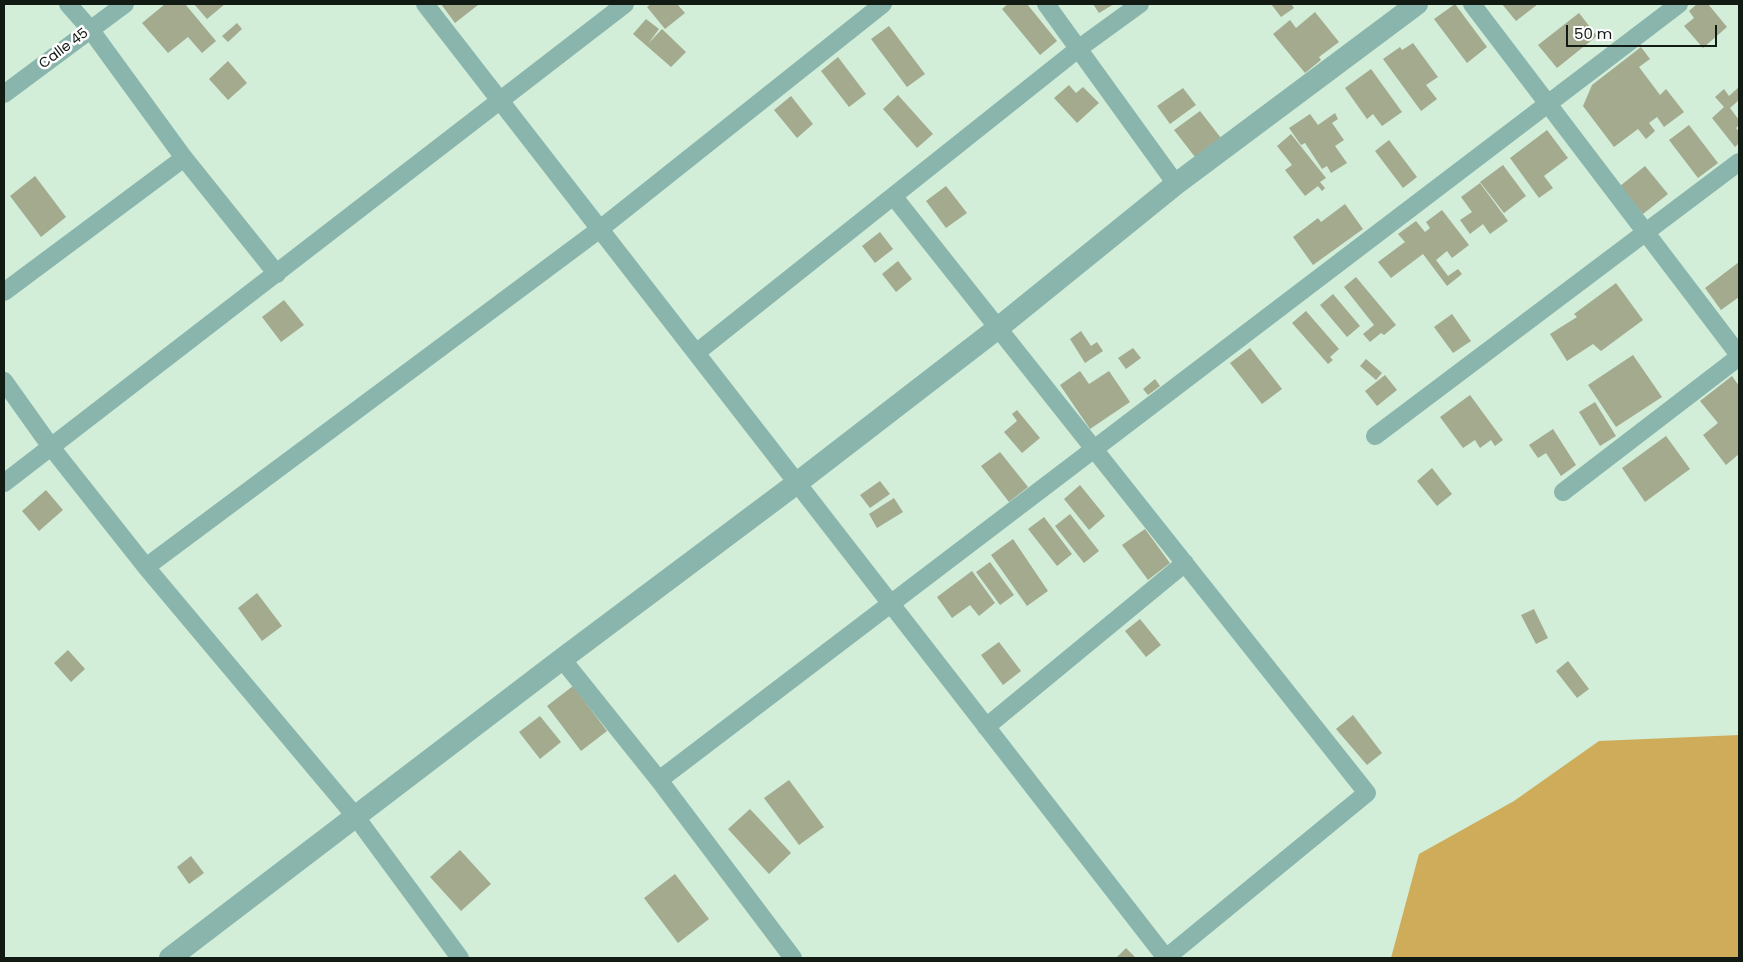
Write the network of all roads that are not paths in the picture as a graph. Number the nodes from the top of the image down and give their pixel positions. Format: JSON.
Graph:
{"nodes":[{"id":1,"x":68,"y":4,"type":"edge"},
{"id":2,"x":125,"y":4,"type":"edge"},
{"id":3,"x":426,"y":4,"type":"edge"},
{"id":4,"x":625,"y":4,"type":"edge"},
{"id":5,"x":883,"y":4,"type":"edge"},
{"id":6,"x":1046,"y":4,"type":"edge"},
{"id":7,"x":1140,"y":4,"type":"edge"},
{"id":8,"x":1417,"y":4,"type":"edge"},
{"id":9,"x":1472,"y":4,"type":"edge"},
{"id":10,"x":1679,"y":4,"type":"edge"},
{"id":11,"x":90,"y":29,"type":"junction"},
{"id":12,"x":1078,"y":49,"type":"junction"},
{"id":13,"x":4,"y":94,"type":"edge"},
{"id":14,"x":501,"y":101,"type":"junction"},
{"id":15,"x":1548,"y":103,"type":"junction"},
{"id":16,"x":184,"y":158,"type":"junction"},
{"id":17,"x":1739,"y":162,"type":"edge"},
{"id":18,"x":1176,"y":184,"type":"junction"},
{"id":19,"x":894,"y":197,"type":"junction"},
{"id":20,"x":600,"y":228,"type":"junction"},
{"id":21,"x":1646,"y":232,"type":"junction"},
{"id":22,"x":277,"y":274,"type":"junction"},
{"id":23,"x":4,"y":292,"type":"edge"},
{"id":24,"x":998,"y":328,"type":"junction"},
{"id":25,"x":696,"y":352,"type":"junction"},
{"id":26,"x":1739,"y":356,"type":"edge"},
{"id":27,"x":4,"y":381,"type":"edge"},
{"id":28,"x":1375,"y":436,"type":"dead end"},
{"id":29,"x":51,"y":447,"type":"junction"},
{"id":30,"x":1094,"y":449,"type":"junction"},
{"id":31,"x":4,"y":483,"type":"edge"},
{"id":32,"x":798,"y":483,"type":"junction"},
{"id":33,"x":1564,"y":492,"type":"dead end"},
{"id":34,"x":1185,"y":563,"type":"junction"},
{"id":35,"x":146,"y":567,"type":"junction"},
{"id":36,"x":891,"y":603,"type":"junction"},
{"id":37,"x":562,"y":659,"type":"junction"},
{"id":38,"x":986,"y":726,"type":"junction"},
{"id":39,"x":659,"y":780,"type":"junction"},
{"id":40,"x":356,"y":817,"type":"junction"},
{"id":41,"x":170,"y":958,"type":"edge"},
{"id":42,"x":460,"y":958,"type":"edge"},
{"id":43,"x":793,"y":958,"type":"edge"}],
"edges":[{"from":1,"to":11,"type":"street"},
{"from":2,"to":11,"type":"street","name":"Calle 45"},
{"from":3,"to":14,"type":"street"},
{"from":4,"to":14,"type":"street"},
{"from":5,"to":20,"type":"street"},
{"from":6,"to":12,"type":"street"},
{"from":7,"to":12,"type":"street"},
{"from":8,"to":18,"type":"street"},
{"from":9,"to":15,"type":"street"},
{"from":10,"to":15,"type":"street"},
{"from":11,"to":13,"type":"street","name":"Calle 45"},
{"from":11,"to":16,"type":"street"},
{"from":12,"to":18,"type":"street"},
{"from":12,"to":19,"type":"street"},
{"from":14,"to":20,"type":"street"},
{"from":14,"to":22,"type":"street"},
{"from":15,"to":21,"type":"street"},
{"from":15,"to":30,"type":"street"},
{"from":16,"to":22,"type":"street"},
{"from":16,"to":23,"type":"street"},
{"from":17,"to":21,"type":"street"},
{"from":18,"to":24,"type":"street"},
{"from":19,"to":24,"type":"street"},
{"from":19,"to":25,"type":"street"},
{"from":20,"to":25,"type":"street"},
{"from":20,"to":35,"type":"street"},
{"from":21,"to":26,"type":"street"},
{"from":21,"to":28,"type":"street"},
{"from":22,"to":29,"type":"street"},
{"from":24,"to":30,"type":"street"},
{"from":24,"to":32,"type":"street"},
{"from":25,"to":32,"type":"street"},
{"from":26,"to":33,"type":"street"},
{"from":27,"to":29,"type":"street"},
{"from":29,"to":31,"type":"street"},
{"from":29,"to":35,"type":"street"},
{"from":30,"to":34,"type":"street"},
{"from":30,"to":36,"type":"street"},
{"from":32,"to":36,"type":"street"},
{"from":32,"to":37,"type":"street"},
{"from":34,"to":38,"type":"street"},
{"from":34,"to":38,"type":"street"},
{"from":35,"to":40,"type":"street"},
{"from":36,"to":38,"type":"street"},
{"from":36,"to":39,"type":"street"},
{"from":37,"to":39,"type":"street"},
{"from":37,"to":40,"type":"street"},
{"from":39,"to":43,"type":"street"},
{"from":40,"to":41,"type":"street"},
{"from":40,"to":42,"type":"street"}]}
